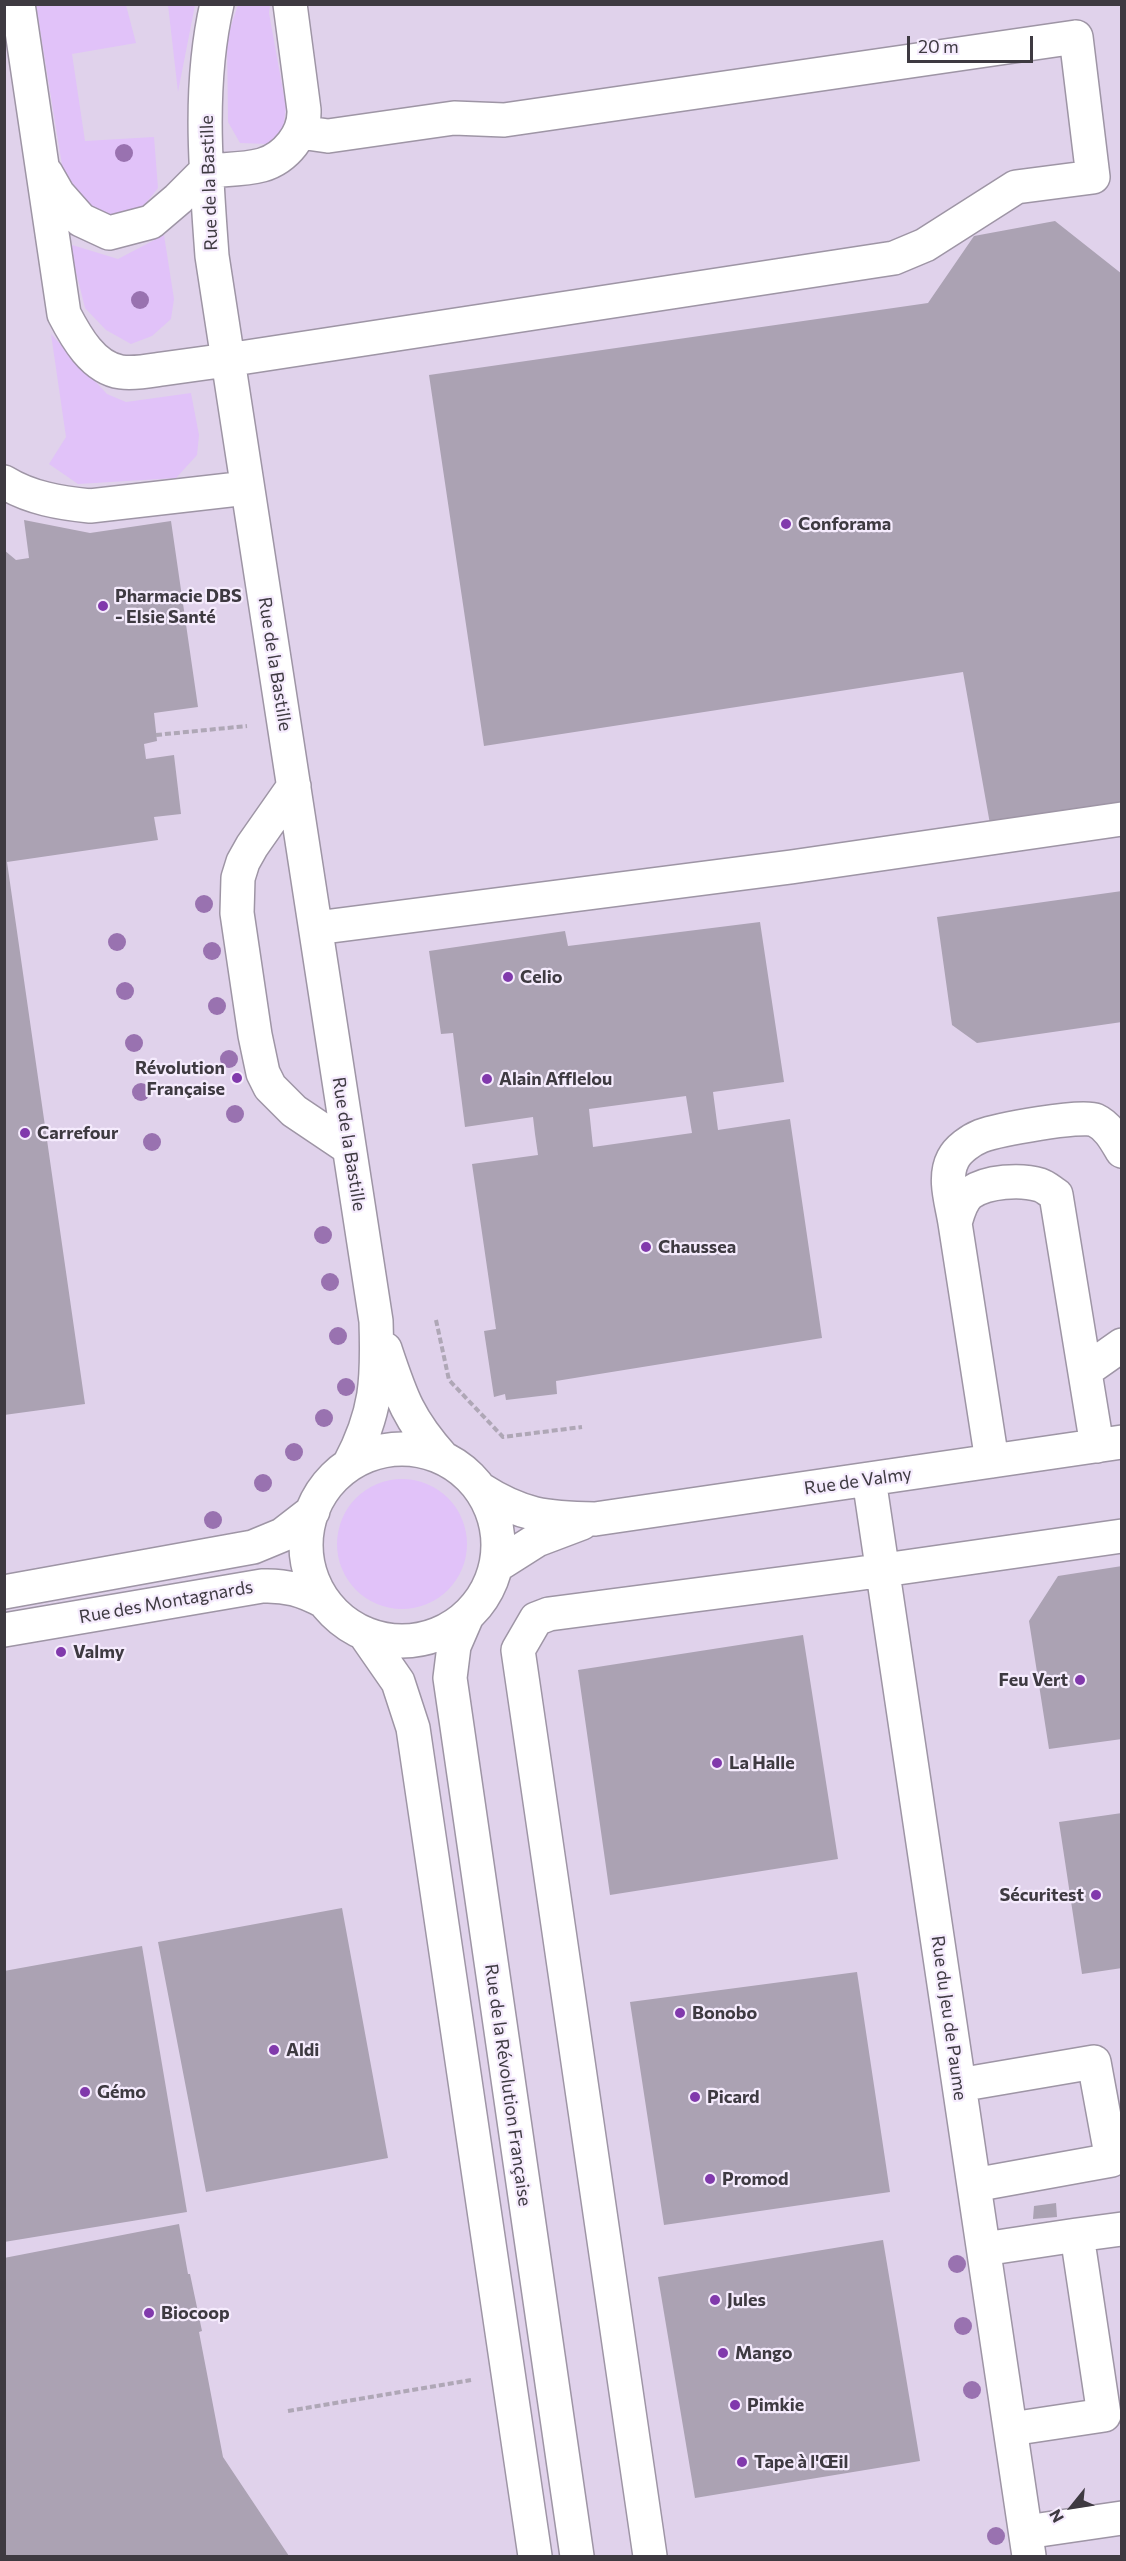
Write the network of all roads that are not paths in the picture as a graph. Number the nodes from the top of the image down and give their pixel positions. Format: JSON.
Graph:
{"nodes":[{"id":1,"x":18,"y":4,"type":"edge"},
{"id":2,"x":217,"y":4,"type":"edge"},
{"id":3,"x":290,"y":4,"type":"edge"},
{"id":4,"x":300,"y":132,"type":"junction"},
{"id":5,"x":42,"y":166,"type":"junction"},
{"id":6,"x":206,"y":171,"type":"junction"},
{"id":7,"x":226,"y":360,"type":"junction"},
{"id":8,"x":4,"y":482,"type":"edge"},
{"id":9,"x":247,"y":488,"type":"junction"},
{"id":10,"x":294,"y":786,"type":"junction"},
{"id":11,"x":1122,"y":819,"type":"edge"},
{"id":12,"x":316,"y":928,"type":"junction"},
{"id":13,"x":349,"y":1148,"type":"junction"},
{"id":14,"x":1122,"y":1151,"type":"edge"},
{"id":15,"x":955,"y":1223,"type":"junction"},
{"id":16,"x":376,"y":1321,"type":"junction"},
{"id":17,"x":1122,"y":1345,"type":"edge"},
{"id":18,"x":1085,"y":1371,"type":"junction"},
{"id":19,"x":1109,"y":1444,"type":"edge"},
{"id":20,"x":443,"y":1458,"type":"junction"},
{"id":21,"x":992,"y":1461,"type":"junction"},
{"id":22,"x":350,"y":1465,"type":"junction"},
{"id":23,"x":869,"y":1479,"type":"junction"},
{"id":24,"x":480,"y":1489,"type":"junction"},
{"id":25,"x":313,"y":1511,"type":"junction"},
{"id":26,"x":595,"y":1519,"type":"junction"},
{"id":27,"x":1122,"y":1536,"type":"edge"},
{"id":28,"x":496,"y":1566,"type":"junction"},
{"id":29,"x":882,"y":1570,"type":"junction"},
{"id":30,"x":4,"y":1592,"type":"edge"},
{"id":31,"x":325,"y":1602,"type":"junction"},
{"id":32,"x":467,"y":1616,"type":"junction"},
{"id":33,"x":4,"y":1630,"type":"edge"},
{"id":34,"x":364,"y":1633,"type":"junction"},
{"id":35,"x":959,"y":2085,"type":"junction"},
{"id":36,"x":1117,"y":2160,"type":"edge"},
{"id":37,"x":974,"y":2185,"type":"junction"},
{"id":38,"x":1122,"y":2229,"type":"edge"},
{"id":39,"x":1077,"y":2235,"type":"junction"},
{"id":40,"x":984,"y":2249,"type":"junction"},
{"id":41,"x":1011,"y":2429,"type":"junction"},
{"id":42,"x":1122,"y":2518,"type":"edge"},
{"id":43,"x":1028,"y":2544,"type":"edge"},
{"id":44,"x":535,"y":2556,"type":"edge"},
{"id":45,"x":577,"y":2556,"type":"edge"},
{"id":46,"x":650,"y":2556,"type":"edge"}],
"edges":[{"from":1,"to":5,"type":"street"},
{"from":2,"to":6,"type":"street","name":"Rue de la Bastille"},
{"from":3,"to":4,"type":"street"},
{"from":4,"to":6,"type":"street"},
{"from":4,"to":7,"type":"street"},
{"from":5,"to":6,"type":"street"},
{"from":5,"to":7,"type":"street"},
{"from":6,"to":7,"type":"street","name":"Rue de la Bastille"},
{"from":7,"to":9,"type":"street","name":"Rue de la Bastille"},
{"from":8,"to":9,"type":"street"},
{"from":9,"to":10,"type":"street","name":"Rue de la Bastille"},
{"from":10,"to":12,"type":"street","name":"Rue de la Bastille"},
{"from":10,"to":13,"type":"street"},
{"from":11,"to":12,"type":"street"},
{"from":12,"to":13,"type":"street","name":"Rue de la Bastille"},
{"from":13,"to":16,"type":"street","name":"Rue de la Bastille"},
{"from":14,"to":15,"type":"street"},
{"from":15,"to":18,"type":"street"},
{"from":15,"to":21,"type":"street"},
{"from":16,"to":20,"type":"street","name":"Rue de la Bastille"},
{"from":16,"to":22,"type":"street","name":"Rue de la Bastille"},
{"from":17,"to":18,"type":"street"},
{"from":18,"to":19,"type":"street"},
{"from":19,"to":21,"type":"street","name":"Rue de Valmy"},
{"from":20,"to":22,"type":"street"},
{"from":20,"to":24,"type":"street"},
{"from":21,"to":23,"type":"street","name":"Rue de Valmy"},
{"from":22,"to":25,"type":"street"},
{"from":23,"to":26,"type":"street","name":"Rue de Valmy"},
{"from":23,"to":29,"type":"street","name":"Rue du Jeu de Paume"},
{"from":24,"to":26,"type":"street","name":"Rue de Valmy"},
{"from":24,"to":28,"type":"street"},
{"from":25,"to":30,"type":"street","name":"Rue des Montagnards"},
{"from":25,"to":31,"type":"street"},
{"from":26,"to":28,"type":"street","name":"Rue de Valmy"},
{"from":27,"to":29,"type":"street"},
{"from":28,"to":32,"type":"street"},
{"from":29,"to":35,"type":"street","name":"Rue du Jeu de Paume"},
{"from":29,"to":46,"type":"street"},
{"from":31,"to":33,"type":"street","name":"Rue des Montagnards"},
{"from":31,"to":34,"type":"street"},
{"from":32,"to":34,"type":"street"},
{"from":32,"to":45,"type":"street","name":"Rue de la Révolution Française"},
{"from":34,"to":44,"type":"street"},
{"from":35,"to":36,"type":"street"},
{"from":35,"to":37,"type":"street","name":"Rue du Jeu de Paume"},
{"from":36,"to":37,"type":"street"},
{"from":37,"to":40,"type":"street","name":"Rue du Jeu de Paume"},
{"from":38,"to":39,"type":"street"},
{"from":39,"to":40,"type":"street"},
{"from":39,"to":41,"type":"street"},
{"from":40,"to":41,"type":"street","name":"Rue du Jeu de Paume"},
{"from":41,"to":43,"type":"street","name":"Rue du Jeu de Paume"},
{"from":42,"to":43,"type":"street"}]}
